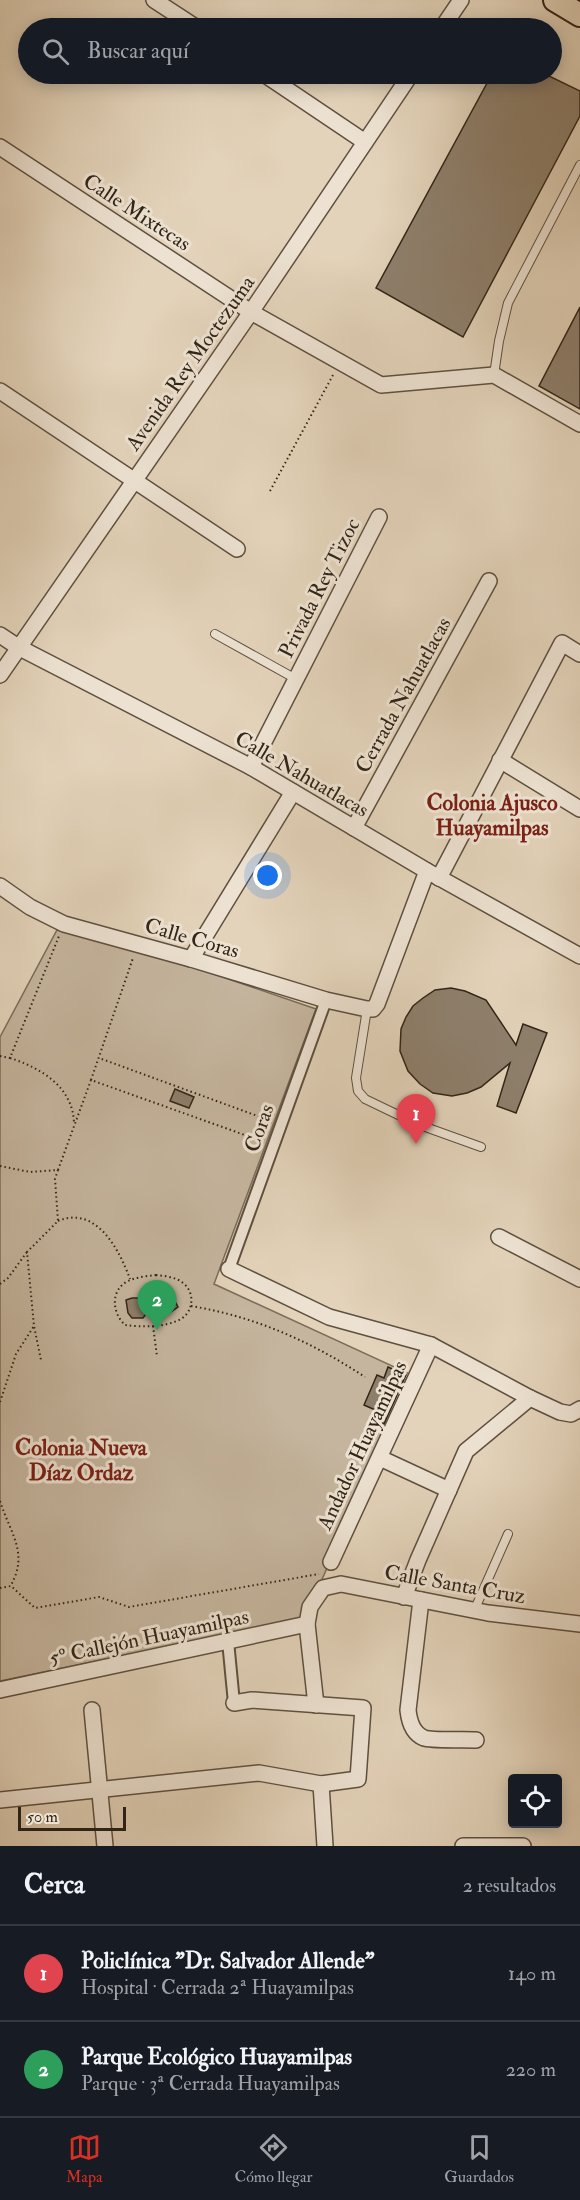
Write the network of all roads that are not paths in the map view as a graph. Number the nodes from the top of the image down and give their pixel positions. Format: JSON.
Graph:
{"nodes":[{"id":1,"x":154,"y":0,"type":"edge"},
{"id":2,"x":461,"y":0,"type":"edge"},
{"id":3,"x":555,"y":0,"type":"edge"},
{"id":4,"x":580,"y":15,"type":"edge"},
{"id":5,"x":182,"y":18,"type":"edge"},
{"id":6,"x":449,"y":18,"type":"edge"},
{"id":7,"x":279,"y":84,"type":"edge"},
{"id":8,"x":404,"y":84,"type":"edge"},
{"id":9,"x":365,"y":142,"type":"junction"},
{"id":10,"x":0,"y":147,"type":"edge"},
{"id":11,"x":580,"y":165,"type":"edge"},
{"id":12,"x":251,"y":312,"type":"junction"},
{"id":13,"x":494,"y":375,"type":"junction"},
{"id":14,"x":0,"y":391,"type":"edge"},
{"id":15,"x":580,"y":424,"type":"edge"},
{"id":16,"x":134,"y":480,"type":"junction"},
{"id":17,"x":379,"y":517,"type":"dead end"},
{"id":18,"x":237,"y":549,"type":"dead end"},
{"id":19,"x":489,"y":581,"type":"dead end"},
{"id":20,"x":215,"y":634,"type":"dead end"},
{"id":21,"x":0,"y":635,"type":"edge"},
{"id":22,"x":18,"y":647,"type":"junction"},
{"id":23,"x":580,"y":654,"type":"edge"},
{"id":24,"x":0,"y":675,"type":"edge"},
{"id":25,"x":296,"y":679,"type":"junction"},
{"id":26,"x":500,"y":760,"type":"junction"},
{"id":27,"x":251,"y":767,"type":"junction"},
{"id":28,"x":293,"y":792,"type":"junction"},
{"id":29,"x":580,"y":809,"type":"edge"},
{"id":30,"x":354,"y":828,"type":"junction"},
{"id":31,"x":433,"y":875,"type":"junction"},
{"id":32,"x":0,"y":886,"type":"edge"},
{"id":33,"x":580,"y":956,"type":"edge"},
{"id":34,"x":191,"y":959,"type":"junction"},
{"id":35,"x":326,"y":1000,"type":"junction"},
{"id":36,"x":372,"y":1006,"type":"junction"},
{"id":37,"x":482,"y":1147,"type":"dead end"},
{"id":38,"x":499,"y":1237,"type":"dead end"},
{"id":39,"x":229,"y":1269,"type":"joint"},
{"id":40,"x":580,"y":1279,"type":"edge"},
{"id":41,"x":431,"y":1345,"type":"junction"},
{"id":42,"x":530,"y":1398,"type":"junction"},
{"id":43,"x":575,"y":1411,"type":"edge"},
{"id":44,"x":380,"y":1458,"type":"junction"},
{"id":45,"x":449,"y":1490,"type":"junction"},
{"id":46,"x":508,"y":1534,"type":"dead end"},
{"id":47,"x":331,"y":1562,"type":"dead end"},
{"id":48,"x":404,"y":1597,"type":"junction"},
{"id":49,"x":421,"y":1600,"type":"junction"},
{"id":50,"x":474,"y":1611,"type":"junction"},
{"id":51,"x":307,"y":1624,"type":"junction"},
{"id":52,"x":580,"y":1624,"type":"edge"},
{"id":53,"x":228,"y":1641,"type":"junction"},
{"id":54,"x":0,"y":1690,"type":"edge"},
{"id":55,"x":234,"y":1703,"type":"joint"},
{"id":56,"x":316,"y":1705,"type":"junction"},
{"id":57,"x":92,"y":1710,"type":"dead end"},
{"id":58,"x":476,"y":1740,"type":"dead end"},
{"id":59,"x":321,"y":1784,"type":"junction"},
{"id":60,"x":99,"y":1790,"type":"junction"},
{"id":61,"x":0,"y":1800,"type":"edge"},
{"id":62,"x":105,"y":1846,"type":"edge"},
{"id":63,"x":325,"y":1846,"type":"edge"},
{"id":64,"x":463,"y":1846,"type":"edge"},
{"id":65,"x":523,"y":1846,"type":"edge"}],
"edges":[{"from":1,"to":5,"type":"street"},
{"from":2,"to":6,"type":"street"},
{"from":3,"to":4,"type":"main road"},
{"from":7,"to":9,"type":"street"},
{"from":8,"to":9,"type":"street","name":"Avenida Rey Moctezuma"},
{"from":9,"to":12,"type":"street","name":"Avenida Rey Moctezuma"},
{"from":10,"to":12,"type":"street","name":"Calle Mixtecas"},
{"from":11,"to":13,"type":"lane"},
{"from":12,"to":13,"type":"street","name":"Calle Mixtecas"},
{"from":12,"to":16,"type":"street","name":"Avenida Rey Moctezuma"},
{"from":13,"to":15,"type":"street"},
{"from":14,"to":16,"type":"street"},
{"from":16,"to":18,"type":"street"},
{"from":16,"to":22,"type":"street","name":"Avenida Rey Moctezuma"},
{"from":17,"to":25,"type":"street","name":"Privada Rey Tizoc"},
{"from":19,"to":30,"type":"street","name":"Cerrada Nahuatlacas"},
{"from":20,"to":25,"type":"lane","name":"Privada Rey Tizoc"},
{"from":21,"to":22,"type":"street","name":"Calle Nahuatlacas"},
{"from":22,"to":24,"type":"street","name":"Avenida Rey Moctezuma"},
{"from":22,"to":27,"type":"street","name":"Calle Nahuatlacas"},
{"from":23,"to":26,"type":"street"},
{"from":25,"to":27,"type":"street","name":"Privada Rey Tizoc"},
{"from":26,"to":29,"type":"street"},
{"from":26,"to":31,"type":"street"},
{"from":27,"to":28,"type":"street","name":"Calle Nahuatlacas"},
{"from":28,"to":30,"type":"street","name":"Calle Nahuatlacas"},
{"from":28,"to":34,"type":"street"},
{"from":30,"to":31,"type":"street","name":"Calle Nahuatlacas"},
{"from":31,"to":33,"type":"street","name":"Calle Nahuatlacas"},
{"from":31,"to":36,"type":"street"},
{"from":32,"to":34,"type":"street","name":"Calle Coras"},
{"from":34,"to":35,"type":"street","name":"Calle Coras"},
{"from":35,"to":36,"type":"street","name":"Calle Coras"},
{"from":35,"to":39,"type":"street","name":"Coras"},
{"from":36,"to":37,"type":"lane"},
{"from":38,"to":40,"type":"street"},
{"from":39,"to":41,"type":"street"},
{"from":41,"to":42,"type":"street"},
{"from":41,"to":44,"type":"street","name":"Andador Huayamilpas"},
{"from":42,"to":43,"type":"street"},
{"from":42,"to":45,"type":"street"},
{"from":44,"to":45,"type":"street"},
{"from":44,"to":47,"type":"street","name":"Andador Huayamilpas"},
{"from":45,"to":48,"type":"street"},
{"from":46,"to":50,"type":"lane"},
{"from":48,"to":49,"type":"street","name":"Calle Santa Cruz"},
{"from":48,"to":51,"type":"street","name":"Calle Santa Cruz"},
{"from":49,"to":50,"type":"street","name":"Calle Santa Cruz"},
{"from":49,"to":58,"type":"street"},
{"from":50,"to":52,"type":"street","name":"Calle Santa Cruz"},
{"from":51,"to":53,"type":"street","name":"5º Callejón Huayamilpas"},
{"from":51,"to":56,"type":"street"},
{"from":53,"to":54,"type":"street","name":"5º Callejón Huayamilpas"},
{"from":53,"to":55,"type":"street"},
{"from":55,"to":56,"type":"street"},
{"from":56,"to":59,"type":"street"},
{"from":57,"to":60,"type":"street"},
{"from":59,"to":60,"type":"street"},
{"from":59,"to":63,"type":"street"},
{"from":60,"to":61,"type":"street"},
{"from":60,"to":62,"type":"street"},
{"from":64,"to":65,"type":"street"}]}
